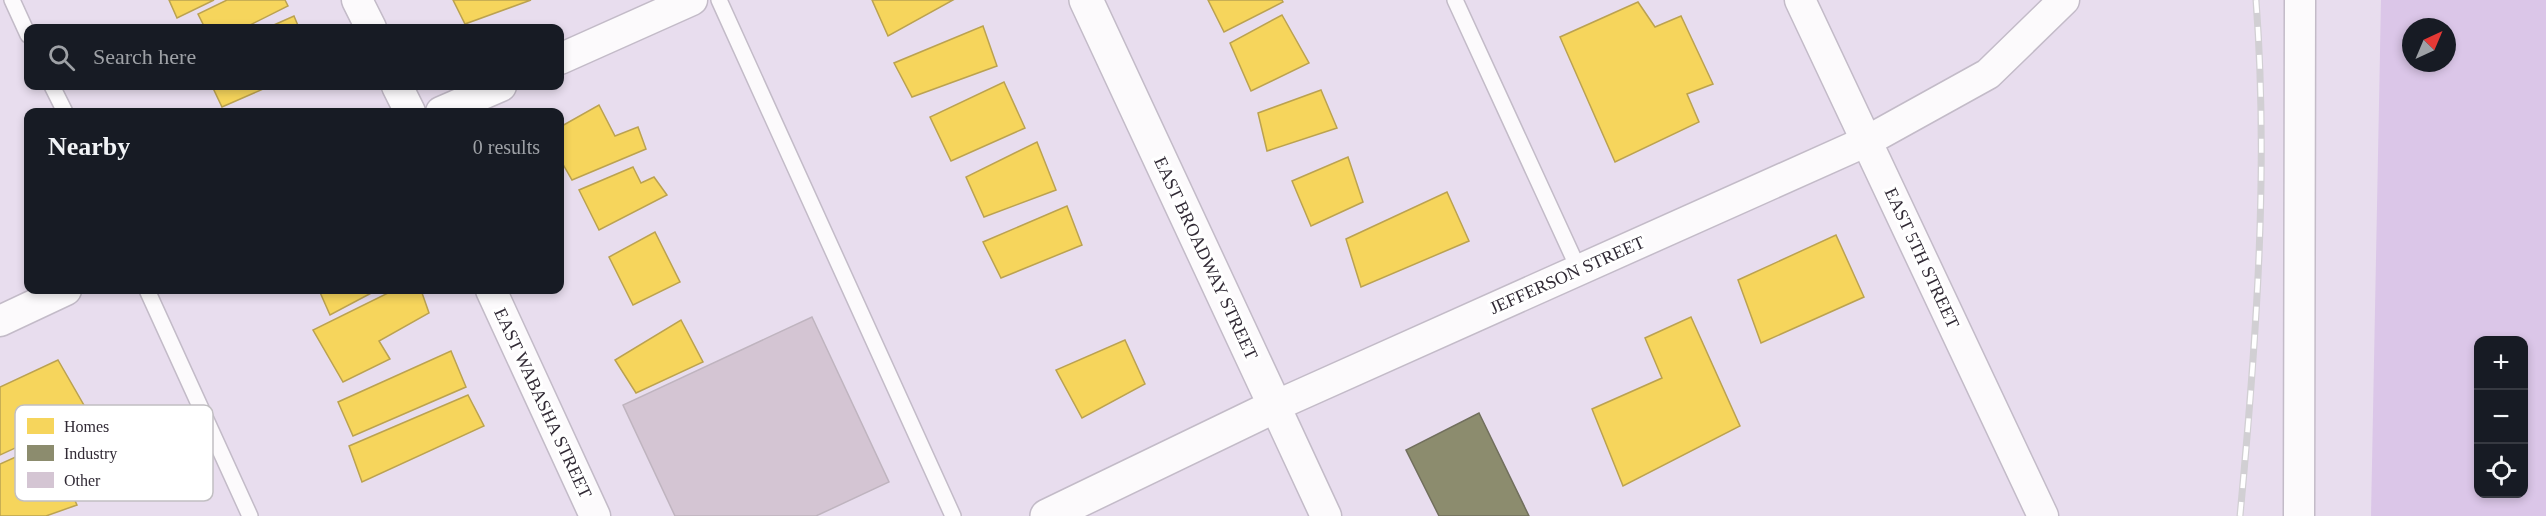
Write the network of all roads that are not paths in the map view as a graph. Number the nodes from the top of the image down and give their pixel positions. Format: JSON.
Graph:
{"nodes":[{"id":1,"x":12,"y":0,"type":"edge"},
{"id":2,"x":357,"y":0,"type":"edge"},
{"id":3,"x":692,"y":0,"type":"edge"},
{"id":4,"x":719,"y":0,"type":"edge"},
{"id":5,"x":1086,"y":0,"type":"edge"},
{"id":6,"x":1455,"y":0,"type":"edge"},
{"id":7,"x":1800,"y":0,"type":"edge"},
{"id":8,"x":2064,"y":0,"type":"edge"},
{"id":9,"x":2300,"y":0,"type":"edge"},
{"id":10,"x":369,"y":24,"type":"edge"},
{"id":11,"x":24,"y":26,"type":"edge"},
{"id":12,"x":564,"y":57,"type":"edge"},
{"id":13,"x":54,"y":90,"type":"edge"},
{"id":14,"x":400,"y":90,"type":"edge"},
{"id":15,"x":492,"y":90,"type":"edge"},
{"id":16,"x":63,"y":108,"type":"edge"},
{"id":17,"x":408,"y":108,"type":"edge"},
{"id":18,"x":450,"y":108,"type":"edge"},
{"id":19,"x":1867,"y":141,"type":"junction"},
{"id":20,"x":1579,"y":270,"type":"junction"},
{"id":21,"x":57,"y":294,"type":"edge"},
{"id":22,"x":149,"y":294,"type":"edge"},
{"id":23,"x":493,"y":294,"type":"edge"},
{"id":24,"x":0,"y":321,"type":"edge"},
{"id":25,"x":199,"y":405,"type":"edge"},
{"id":26,"x":1275,"y":406,"type":"junction"},
{"id":27,"x":213,"y":435,"type":"edge"},
{"id":28,"x":250,"y":516,"type":"edge"},
{"id":29,"x":595,"y":516,"type":"edge"},
{"id":30,"x":953,"y":516,"type":"edge"},
{"id":31,"x":1047,"y":516,"type":"edge"},
{"id":32,"x":1326,"y":516,"type":"edge"},
{"id":33,"x":2043,"y":516,"type":"edge"},
{"id":34,"x":2299,"y":516,"type":"edge"}],
"edges":[{"from":1,"to":11,"type":"lane"},
{"from":2,"to":10,"type":"street"},
{"from":3,"to":12,"type":"street"},
{"from":4,"to":30,"type":"lane"},
{"from":5,"to":26,"type":"street","name":"EAST BROADWAY STREET"},
{"from":6,"to":20,"type":"lane"},
{"from":7,"to":19,"type":"street","name":"EAST 5TH STREET"},
{"from":8,"to":19,"type":"street","name":"JEFFERSON STREET"},
{"from":9,"to":34,"type":"street"},
{"from":13,"to":16,"type":"lane"},
{"from":14,"to":17,"type":"street"},
{"from":15,"to":18,"type":"street"},
{"from":19,"to":20,"type":"street","name":"JEFFERSON STREET"},
{"from":19,"to":33,"type":"street","name":"EAST 5TH STREET"},
{"from":20,"to":26,"type":"street","name":"JEFFERSON STREET"},
{"from":21,"to":24,"type":"street"},
{"from":22,"to":25,"type":"lane"},
{"from":23,"to":29,"type":"street","name":"EAST WABASHA STREET"},
{"from":26,"to":31,"type":"street","name":"JEFFERSON STREET"},
{"from":26,"to":32,"type":"street","name":"EAST BROADWAY STREET"},
{"from":27,"to":28,"type":"lane"}]}
